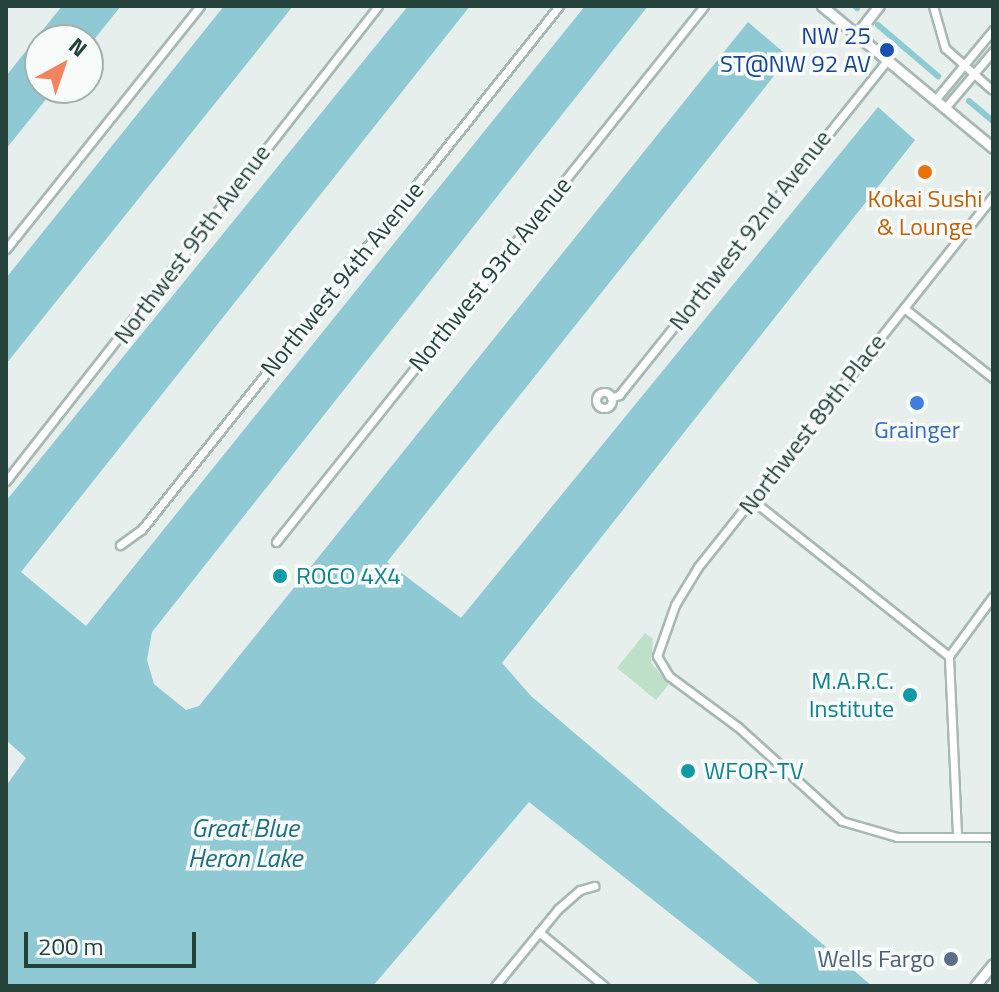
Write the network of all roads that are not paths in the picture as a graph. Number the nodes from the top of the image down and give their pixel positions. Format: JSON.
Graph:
{"nodes":[{"id":1,"x":200,"y":6,"type":"edge"},
{"id":2,"x":378,"y":6,"type":"edge"},
{"id":3,"x":559,"y":6,"type":"edge"},
{"id":4,"x":704,"y":6,"type":"edge"},
{"id":5,"x":822,"y":6,"type":"edge"},
{"id":6,"x":879,"y":6,"type":"edge"},
{"id":7,"x":933,"y":6,"type":"edge"},
{"id":8,"x":993,"y":30,"type":"edge"},
{"id":9,"x":856,"y":35,"type":"junction"},
{"id":10,"x":993,"y":51,"type":"edge"},
{"id":11,"x":887,"y":60,"type":"junction"},
{"id":12,"x":963,"y":66,"type":"junction"},
{"id":13,"x":973,"y":74,"type":"junction"},
{"id":14,"x":955,"y":75,"type":"junction"},
{"id":15,"x":965,"y":84,"type":"junction"},
{"id":16,"x":992,"y":90,"type":"edge"},
{"id":17,"x":935,"y":100,"type":"junction"},
{"id":18,"x":945,"y":108,"type":"junction"},
{"id":19,"x":993,"y":148,"type":"edge"},
{"id":20,"x":993,"y":196,"type":"edge"},
{"id":21,"x":6,"y":249,"type":"edge"},
{"id":22,"x":904,"y":308,"type":"junction"},
{"id":23,"x":993,"y":378,"type":"edge"},
{"id":24,"x":611,"y":398,"type":"dead end"},
{"id":25,"x":6,"y":481,"type":"edge"},
{"id":26,"x":752,"y":500,"type":"junction"},
{"id":27,"x":276,"y":542,"type":"dead end"},
{"id":28,"x":120,"y":545,"type":"dead end"},
{"id":29,"x":993,"y":596,"type":"edge"},
{"id":30,"x":949,"y":656,"type":"junction"},
{"id":31,"x":957,"y":834,"type":"junction"},
{"id":32,"x":993,"y":837,"type":"edge"},
{"id":33,"x":594,"y":886,"type":"dead end"},
{"id":34,"x":539,"y":932,"type":"junction"},
{"id":35,"x":993,"y":964,"type":"edge"},
{"id":36,"x":495,"y":986,"type":"edge"},
{"id":37,"x":604,"y":986,"type":"edge"},
{"id":38,"x":975,"y":986,"type":"edge"}],
"edges":[{"from":1,"to":21,"type":"street"},
{"from":2,"to":25,"type":"street","name":"Northwest 95th Avenue"},
{"from":3,"to":28,"type":"street","name":"Northwest 94th Avenue"},
{"from":4,"to":27,"type":"street","name":"Northwest 93rd Avenue"},
{"from":5,"to":9,"type":"main road"},
{"from":6,"to":9,"type":"main road"},
{"from":7,"to":12,"type":"street"},
{"from":8,"to":12,"type":"street"},
{"from":9,"to":11,"type":"main road"},
{"from":10,"to":13,"type":"street"},
{"from":11,"to":17,"type":"main road"},
{"from":11,"to":24,"type":"street","name":"Northwest 92nd Avenue"},
{"from":12,"to":13,"type":"street"},
{"from":12,"to":14,"type":"street"},
{"from":13,"to":15,"type":"street"},
{"from":13,"to":16,"type":"street"},
{"from":14,"to":15,"type":"street"},
{"from":14,"to":17,"type":"street"},
{"from":15,"to":18,"type":"street"},
{"from":17,"to":18,"type":"main road"},
{"from":18,"to":19,"type":"main road"},
{"from":20,"to":22,"type":"street","name":"Northwest 89th Place"},
{"from":22,"to":23,"type":"street"},
{"from":22,"to":26,"type":"street","name":"Northwest 89th Place"},
{"from":26,"to":30,"type":"street"},
{"from":26,"to":31,"type":"street","name":"Northwest 89th Place"},
{"from":29,"to":30,"type":"street"},
{"from":30,"to":31,"type":"street"},
{"from":31,"to":32,"type":"street"},
{"from":33,"to":34,"type":"street"},
{"from":34,"to":36,"type":"street"},
{"from":34,"to":37,"type":"street"},
{"from":35,"to":38,"type":"main road"}]}
